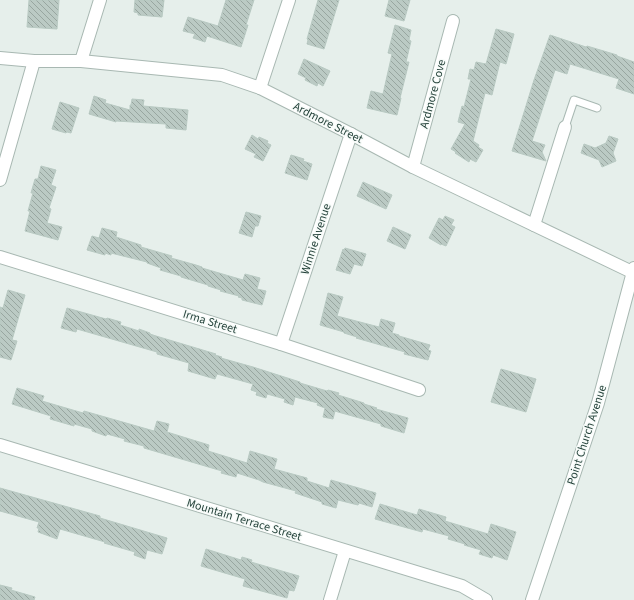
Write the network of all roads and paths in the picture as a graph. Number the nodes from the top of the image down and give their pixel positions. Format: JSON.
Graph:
{"nodes":[{"id":1,"x":100,"y":0,"type":"edge"},
{"id":2,"x":289,"y":0,"type":"edge"},
{"id":3,"x":453,"y":21,"type":"dead end"},
{"id":4,"x":0,"y":58,"type":"edge"},
{"id":5,"x":34,"y":61,"type":"junction"},
{"id":6,"x":81,"y":61,"type":"junction"},
{"id":7,"x":260,"y":88,"type":"junction"},
{"id":8,"x":597,"y":108,"type":"dead end"},
{"id":9,"x":565,"y":127,"type":"joint"},
{"id":10,"x":351,"y":134,"type":"junction"},
{"id":11,"x":413,"y":167,"type":"junction"},
{"id":12,"x":0,"y":180,"type":"edge"},
{"id":13,"x":534,"y":225,"type":"junction"},
{"id":14,"x":0,"y":257,"type":"edge"},
{"id":15,"x":633,"y":270,"type":"edge"},
{"id":16,"x":281,"y":344,"type":"junction"},
{"id":17,"x":419,"y":390,"type":"dead end"},
{"id":18,"x":0,"y":445,"type":"edge"},
{"id":19,"x":345,"y":551,"type":"junction"},
{"id":20,"x":330,"y":600,"type":"edge"},
{"id":21,"x":486,"y":600,"type":"edge"},
{"id":22,"x":532,"y":600,"type":"edge"}],
"edges":[{"from":1,"to":6,"type":"street"},
{"from":2,"to":7,"type":"street"},
{"from":3,"to":11,"type":"street","name":"Ardmore Cove"},
{"from":4,"to":5,"type":"street","name":"Ardmore Street"},
{"from":5,"to":6,"type":"street","name":"Ardmore Street"},
{"from":5,"to":12,"type":"street"},
{"from":6,"to":7,"type":"street","name":"Ardmore Street"},
{"from":7,"to":10,"type":"street","name":"Ardmore Street"},
{"from":8,"to":9,"type":"lane"},
{"from":9,"to":13,"type":"street"},
{"from":10,"to":11,"type":"street","name":"Ardmore Street"},
{"from":10,"to":16,"type":"street","name":"Winnie Avenue"},
{"from":11,"to":13,"type":"street","name":"Ardmore Street"},
{"from":13,"to":15,"type":"street","name":"Ardmore Street"},
{"from":14,"to":16,"type":"street","name":"Irma Street"},
{"from":15,"to":22,"type":"street","name":"Point Church Avenue"},
{"from":16,"to":17,"type":"street","name":"Irma Street"},
{"from":18,"to":19,"type":"street","name":"Mountain Terrace Street"},
{"from":19,"to":20,"type":"street"},
{"from":19,"to":21,"type":"street","name":"Mountain Terrace Street"}]}
